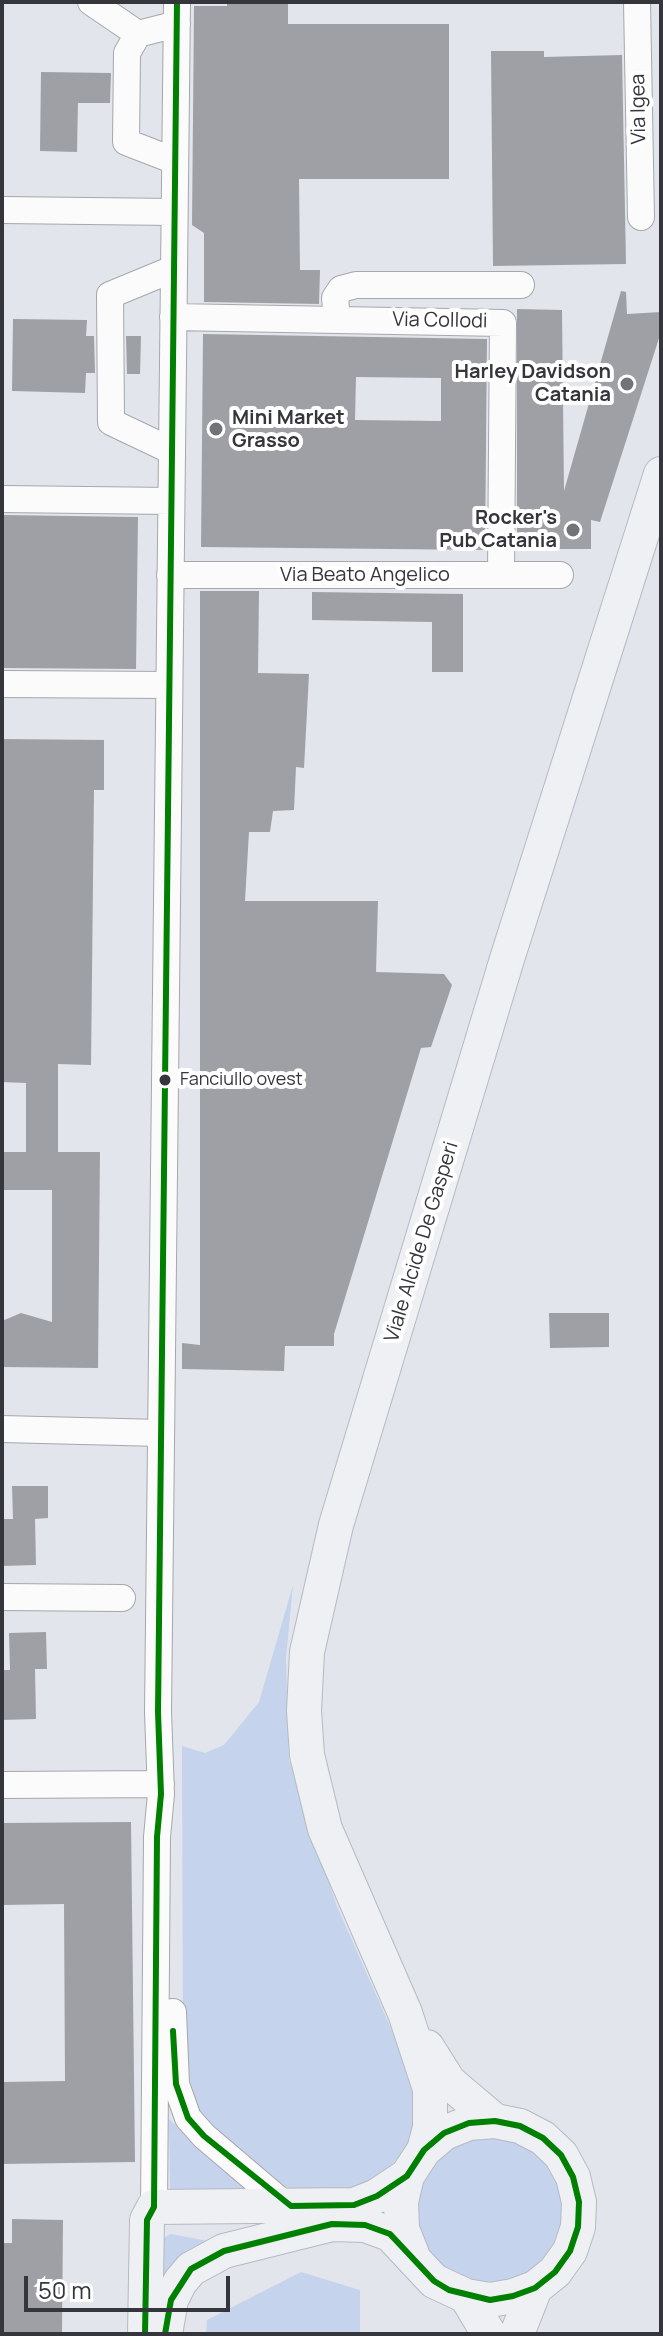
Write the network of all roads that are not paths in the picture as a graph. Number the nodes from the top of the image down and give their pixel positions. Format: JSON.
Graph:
{"nodes":[{"id":1,"x":91,"y":2,"type":"edge"},
{"id":2,"x":637,"y":2,"type":"edge"},
{"id":3,"x":177,"y":13,"type":"edge"},
{"id":4,"x":138,"y":34,"type":"junction"},
{"id":5,"x":175,"y":161,"type":"junction"},
{"id":6,"x":2,"y":210,"type":"edge"},
{"id":7,"x":174,"y":212,"type":"junction"},
{"id":8,"x":641,"y":217,"type":"dead end"},
{"id":9,"x":173,"y":269,"type":"junction"},
{"id":10,"x":521,"y":285,"type":"dead end"},
{"id":11,"x":173,"y":317,"type":"junction"},
{"id":12,"x":337,"y":319,"type":"junction"},
{"id":13,"x":172,"y":451,"type":"junction"},
{"id":14,"x":661,"y":474,"type":"edge"},
{"id":15,"x":2,"y":499,"type":"edge"},
{"id":16,"x":171,"y":501,"type":"junction"},
{"id":17,"x":655,"y":513,"type":"edge"},
{"id":18,"x":501,"y":574,"type":"junction"},
{"id":19,"x":170,"y":575,"type":"junction"},
{"id":20,"x":560,"y":575,"type":"dead end"},
{"id":21,"x":2,"y":684,"type":"edge"},
{"id":22,"x":169,"y":685,"type":"junction"},
{"id":23,"x":2,"y":1429,"type":"edge"},
{"id":24,"x":161,"y":1433,"type":"junction"},
{"id":25,"x":2,"y":1597,"type":"edge"},
{"id":26,"x":122,"y":1598,"type":"dead end"},
{"id":27,"x":2,"y":1785,"type":"edge"},
{"id":28,"x":161,"y":1789,"type":"junction"},
{"id":29,"x":405,"y":2013,"type":"junction"},
{"id":30,"x":495,"y":2121,"type":"junction"},
{"id":31,"x":415,"y":2163,"type":"junction"},
{"id":32,"x":291,"y":2206,"type":"junction"},
{"id":33,"x":154,"y":2207,"type":"junction"},
{"id":34,"x":273,"y":2238,"type":"junction"},
{"id":35,"x":412,"y":2254,"type":"junction"},
{"id":36,"x":535,"y":2288,"type":"junction"},
{"id":37,"x":466,"y":2296,"type":"junction"},
{"id":38,"x":145,"y":2334,"type":"edge"},
{"id":39,"x":165,"y":2334,"type":"edge"},
{"id":40,"x":489,"y":2334,"type":"edge"},
{"id":41,"x":517,"y":2334,"type":"edge"}],
"edges":[{"from":1,"to":4,"type":"street"},
{"from":2,"to":8,"type":"street","name":"Via Igea"},
{"from":3,"to":4,"type":"street"},
{"from":3,"to":5,"type":"street"},
{"from":4,"to":5,"type":"street"},
{"from":5,"to":7,"type":"street"},
{"from":6,"to":7,"type":"street"},
{"from":7,"to":9,"type":"street"},
{"from":9,"to":11,"type":"street"},
{"from":9,"to":13,"type":"street"},
{"from":10,"to":12,"type":"street"},
{"from":11,"to":12,"type":"street","name":"Via Collodi"},
{"from":11,"to":13,"type":"street"},
{"from":12,"to":18,"type":"street","name":"Via Collodi"},
{"from":13,"to":16,"type":"street"},
{"from":14,"to":17,"type":"main road","name":"Viale Alcide De Gasperi"},
{"from":15,"to":16,"type":"street"},
{"from":16,"to":19,"type":"street"},
{"from":17,"to":29,"type":"main road","name":"Viale Alcide De Gasperi"},
{"from":18,"to":19,"type":"street","name":"Via Beato Angelico"},
{"from":18,"to":20,"type":"street","name":"Via Beato Angelico"},
{"from":19,"to":22,"type":"street"},
{"from":21,"to":22,"type":"street"},
{"from":22,"to":24,"type":"street"},
{"from":23,"to":24,"type":"street"},
{"from":24,"to":28,"type":"street"},
{"from":25,"to":26,"type":"street"},
{"from":27,"to":28,"type":"street"},
{"from":28,"to":32,"type":"street"},
{"from":28,"to":33,"type":"street"},
{"from":29,"to":30,"type":"main road"},
{"from":29,"to":31,"type":"main road"},
{"from":30,"to":31,"type":"main road"},
{"from":30,"to":36,"type":"main road"},
{"from":31,"to":32,"type":"main road"},
{"from":31,"to":35,"type":"main road"},
{"from":32,"to":33,"type":"main road"},
{"from":33,"to":34,"type":"main road"},
{"from":33,"to":38,"type":"main road"},
{"from":34,"to":35,"type":"main road"},
{"from":34,"to":39,"type":"main road"},
{"from":35,"to":37,"type":"main road"},
{"from":36,"to":37,"type":"main road"},
{"from":36,"to":41,"type":"main road"},
{"from":37,"to":40,"type":"main road"}]}
